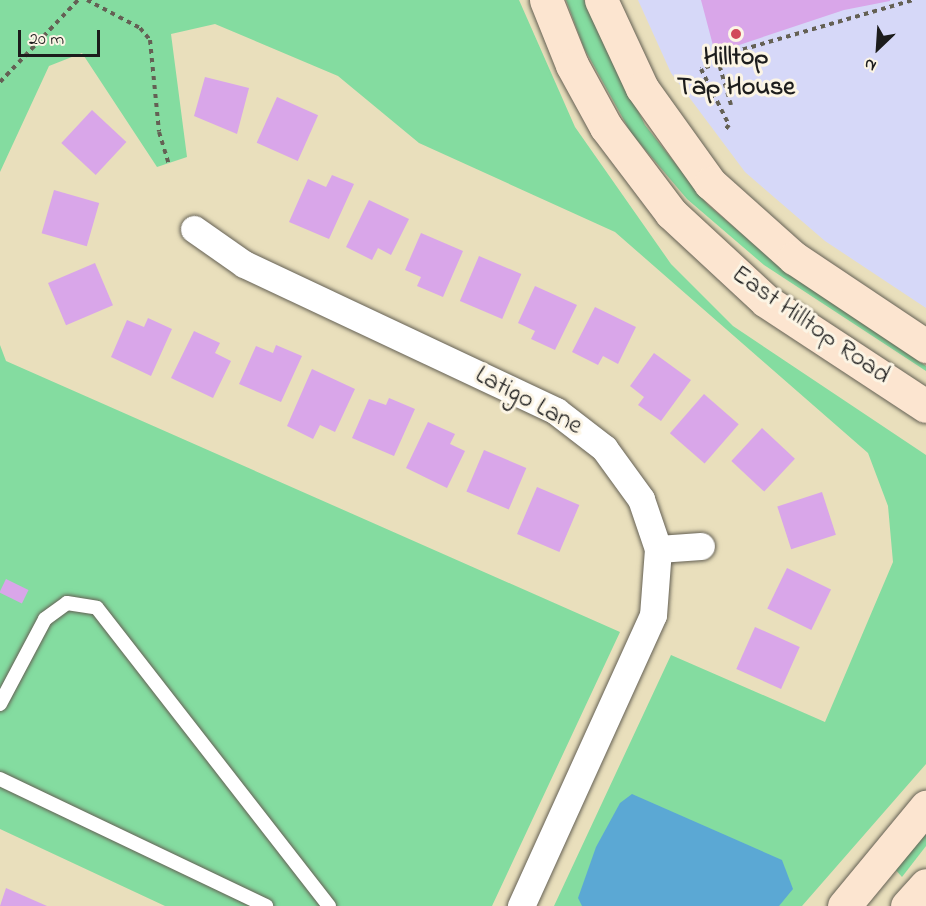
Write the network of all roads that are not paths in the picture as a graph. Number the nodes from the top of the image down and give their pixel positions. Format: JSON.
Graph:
{"nodes":[{"id":1,"x":546,"y":0,"type":"edge"},
{"id":2,"x":601,"y":0,"type":"edge"},
{"id":3,"x":194,"y":229,"type":"dead end"},
{"id":4,"x":926,"y":346,"type":"edge"},
{"id":5,"x":926,"y":406,"type":"edge"},
{"id":6,"x":701,"y":546,"type":"dead end"},
{"id":7,"x":658,"y":549,"type":"junction"},
{"id":8,"x":0,"y":704,"type":"edge"},
{"id":9,"x":0,"y":779,"type":"edge"},
{"id":10,"x":926,"y":807,"type":"edge"},
{"id":11,"x":926,"y":885,"type":"edge"},
{"id":12,"x":266,"y":906,"type":"edge"},
{"id":13,"x":329,"y":906,"type":"edge"},
{"id":14,"x":521,"y":906,"type":"edge"},
{"id":15,"x":844,"y":906,"type":"edge"},
{"id":16,"x":907,"y":906,"type":"edge"}],
"edges":[{"from":1,"to":5,"type":"main road","name":"East Hilltop Road"},
{"from":2,"to":4,"type":"main road","name":"East Hilltop Road"},
{"from":3,"to":7,"type":"street","name":"Latigo Lane"},
{"from":6,"to":7,"type":"street"},
{"from":7,"to":14,"type":"street","name":"Latigo Lane"},
{"from":8,"to":13,"type":"lane"},
{"from":9,"to":12,"type":"lane"},
{"from":10,"to":15,"type":"main road"},
{"from":11,"to":16,"type":"main road"}]}
